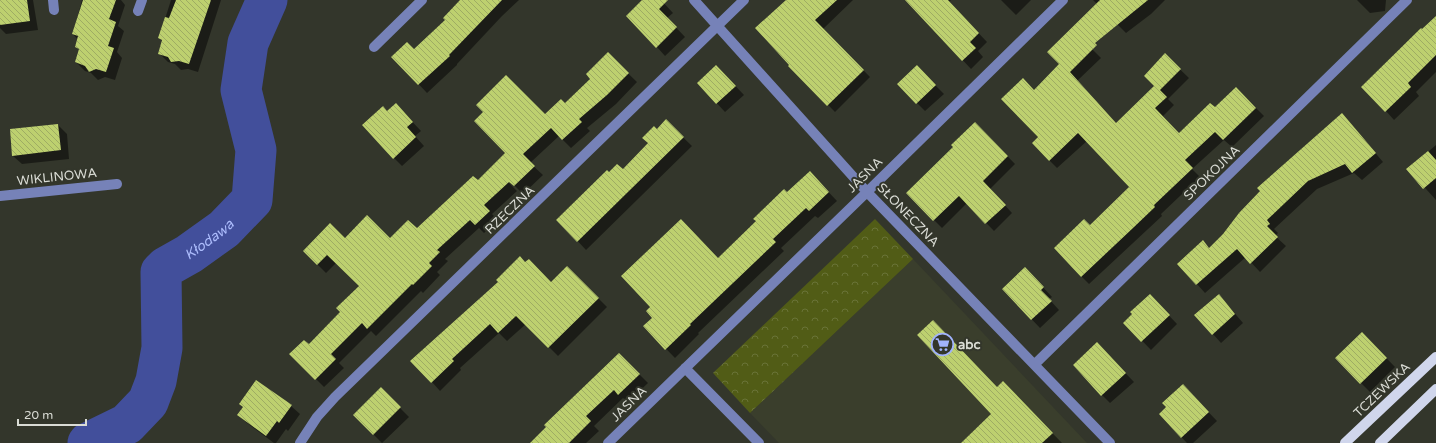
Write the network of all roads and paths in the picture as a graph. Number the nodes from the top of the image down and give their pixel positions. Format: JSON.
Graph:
{"nodes":[{"id":1,"x":142,"y":0,"type":"edge"},
{"id":2,"x":422,"y":0,"type":"edge"},
{"id":3,"x":694,"y":0,"type":"edge"},
{"id":4,"x":744,"y":0,"type":"edge"},
{"id":5,"x":1063,"y":0,"type":"edge"},
{"id":6,"x":1407,"y":0,"type":"edge"},
{"id":7,"x":138,"y":11,"type":"dead end"},
{"id":8,"x":718,"y":26,"type":"junction"},
{"id":9,"x":374,"y":47,"type":"dead end"},
{"id":10,"x":117,"y":184,"type":"dead end"},
{"id":11,"x":867,"y":192,"type":"junction"},
{"id":12,"x":0,"y":196,"type":"edge"},
{"id":13,"x":1436,"y":356,"type":"edge"},
{"id":14,"x":1035,"y":364,"type":"junction"},
{"id":15,"x":685,"y":368,"type":"junction"},
{"id":16,"x":1436,"y":389,"type":"edge"},
{"id":17,"x":300,"y":443,"type":"edge"},
{"id":18,"x":608,"y":443,"type":"edge"},
{"id":19,"x":759,"y":443,"type":"edge"},
{"id":20,"x":1110,"y":443,"type":"edge"},
{"id":21,"x":1346,"y":443,"type":"edge"},
{"id":22,"x":1380,"y":443,"type":"edge"}],
"edges":[{"from":1,"to":7,"type":"street"},
{"from":2,"to":9,"type":"street"},
{"from":3,"to":8,"type":"street","name":"SŁONECZNA"},
{"from":4,"to":8,"type":"street","name":"RZECZNA"},
{"from":5,"to":11,"type":"street","name":"JASNA"},
{"from":6,"to":14,"type":"street","name":"SPOKOJNA"},
{"from":8,"to":11,"type":"street","name":"SŁONECZNA"},
{"from":8,"to":17,"type":"street","name":"RZECZNA"},
{"from":10,"to":12,"type":"street","name":"WIKLINOWA"},
{"from":11,"to":14,"type":"street","name":"SŁONECZNA"},
{"from":11,"to":15,"type":"street","name":"JASNA"},
{"from":13,"to":21,"type":"main road","name":"TCZEWSKA"},
{"from":14,"to":20,"type":"street","name":"SŁONECZNA"},
{"from":15,"to":18,"type":"street","name":"JASNA"},
{"from":15,"to":19,"type":"street"},
{"from":16,"to":22,"type":"main road"}]}
